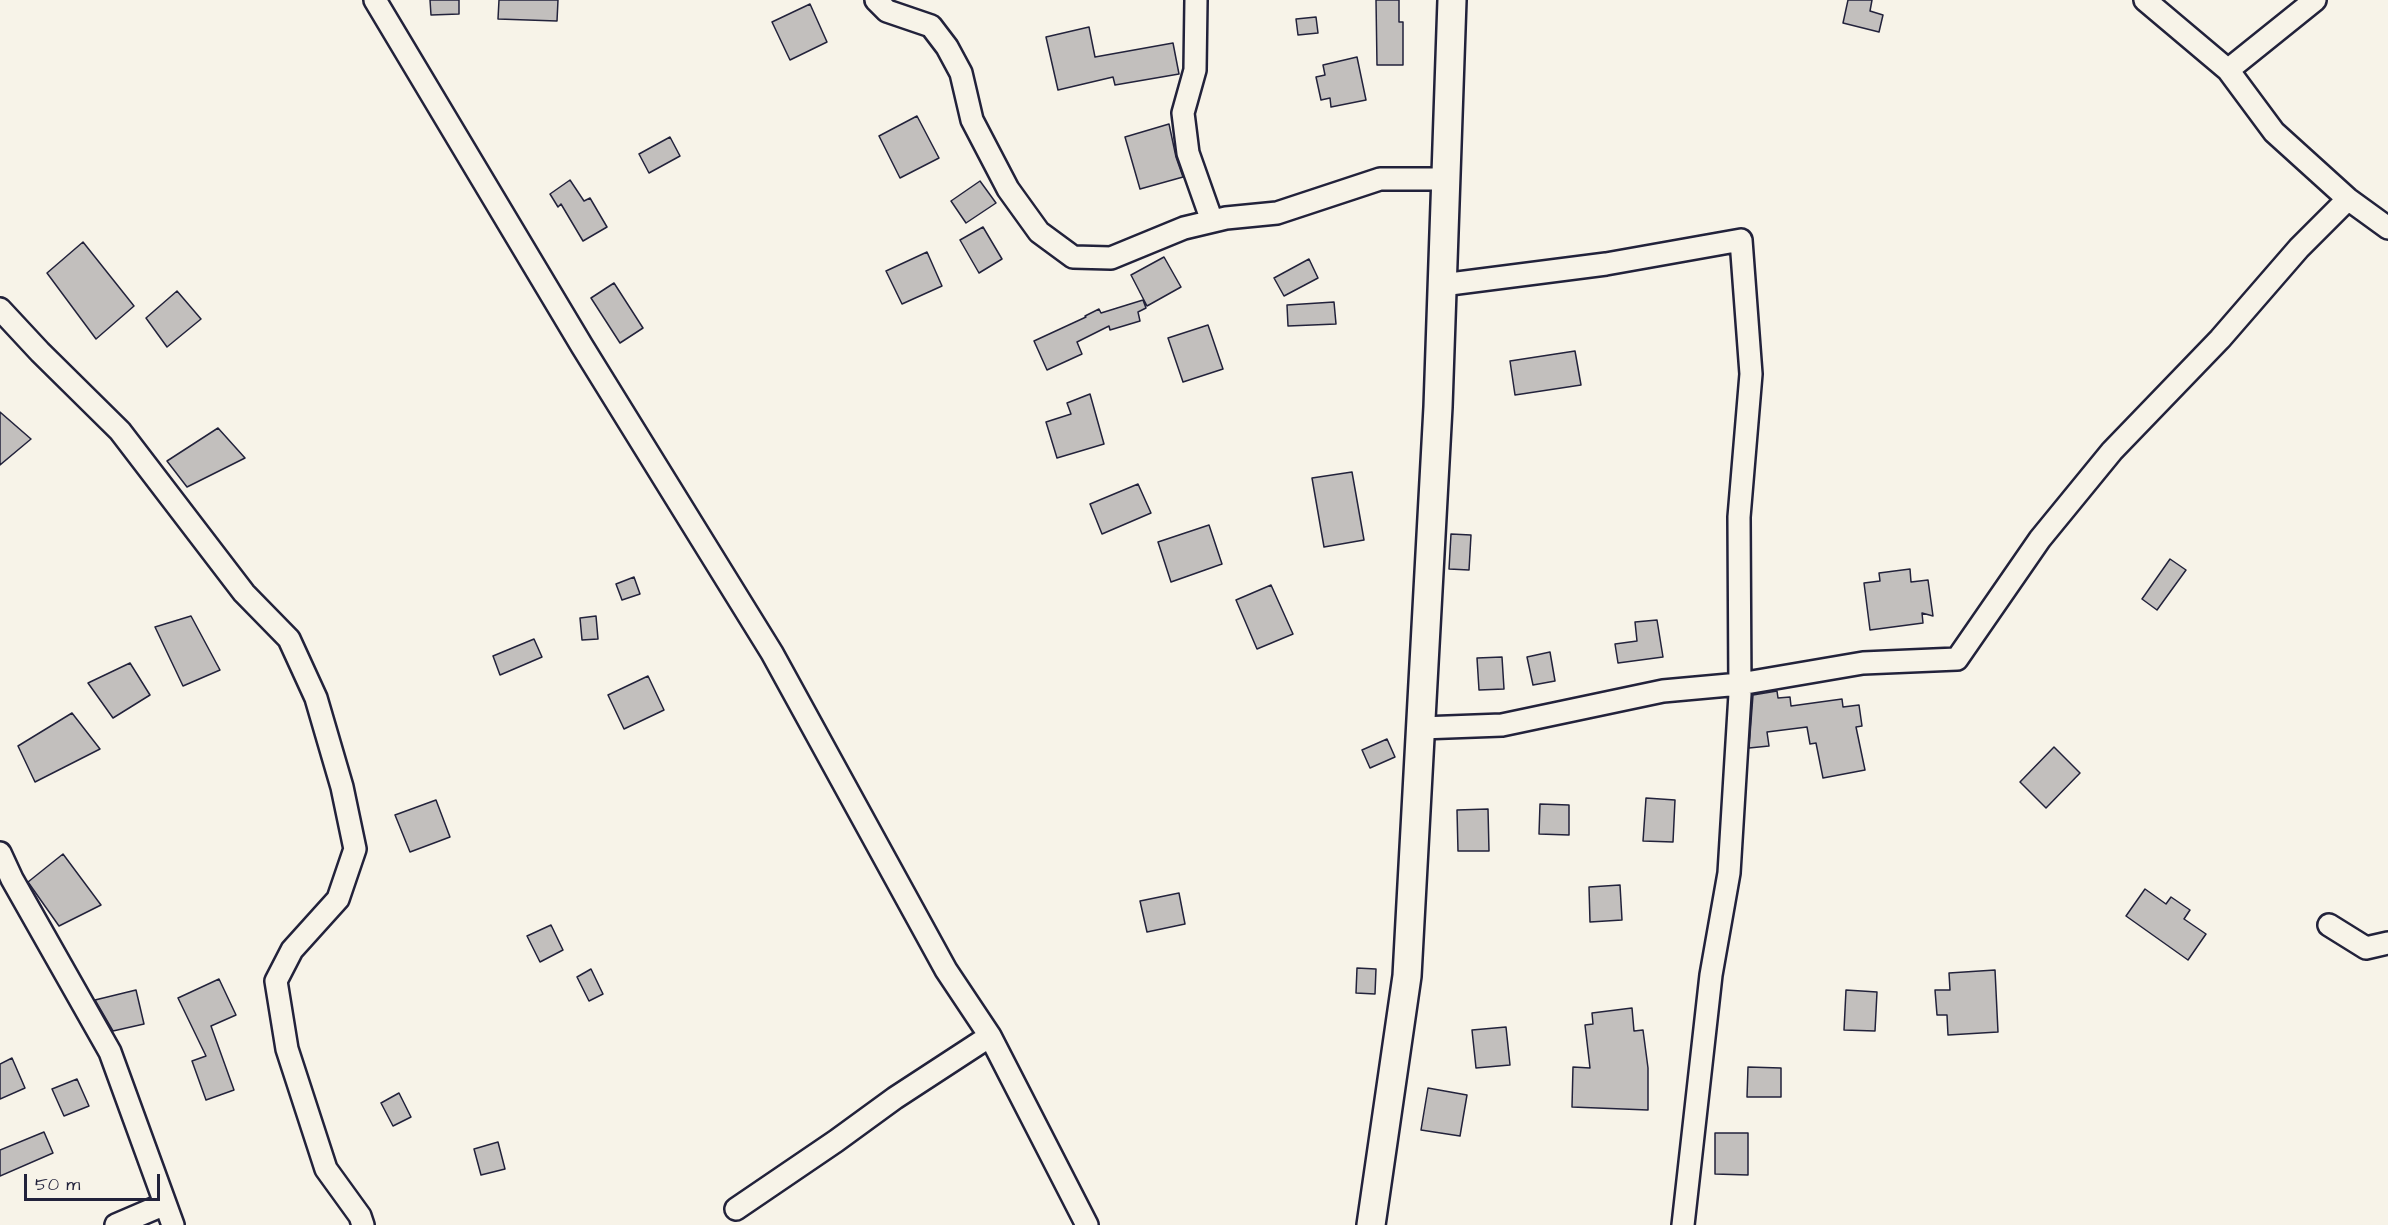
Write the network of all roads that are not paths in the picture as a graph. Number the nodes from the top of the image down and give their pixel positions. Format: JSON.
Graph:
{"nodes":[{"id":1,"x":375,"y":0,"type":"edge"},
{"id":2,"x":876,"y":0,"type":"edge"},
{"id":3,"x":1196,"y":0,"type":"edge"},
{"id":4,"x":1452,"y":0,"type":"edge"},
{"id":5,"x":2145,"y":0,"type":"edge"},
{"id":6,"x":2315,"y":0,"type":"edge"},
{"id":7,"x":2228,"y":70,"type":"junction"},
{"id":8,"x":1446,"y":179,"type":"junction"},
{"id":9,"x":2348,"y":199,"type":"junction"},
{"id":10,"x":1212,"y":221,"type":"junction"},
{"id":11,"x":2388,"y":228,"type":"edge"},
{"id":12,"x":1442,"y":285,"type":"junction"},
{"id":13,"x":0,"y":309,"type":"edge"},
{"id":14,"x":1740,"y":684,"type":"junction"},
{"id":15,"x":1421,"y":728,"type":"junction"},
{"id":16,"x":0,"y":853,"type":"edge"},
{"id":17,"x":2329,"y":925,"type":"dead end"},
{"id":18,"x":2388,"y":943,"type":"edge"},
{"id":19,"x":990,"y":1036,"type":"junction"},
{"id":20,"x":165,"y":1204,"type":"junction"},
{"id":21,"x":736,"y":1209,"type":"dead end"},
{"id":22,"x":116,"y":1225,"type":"edge"},
{"id":23,"x":173,"y":1225,"type":"edge"},
{"id":24,"x":363,"y":1225,"type":"edge"},
{"id":25,"x":1087,"y":1225,"type":"edge"},
{"id":26,"x":1371,"y":1225,"type":"edge"},
{"id":27,"x":1683,"y":1225,"type":"edge"}],
"edges":[{"from":1,"to":19,"type":"street"},
{"from":2,"to":10,"type":"street"},
{"from":3,"to":10,"type":"street"},
{"from":4,"to":8,"type":"main road"},
{"from":5,"to":7,"type":"street"},
{"from":6,"to":7,"type":"street"},
{"from":7,"to":9,"type":"street"},
{"from":8,"to":10,"type":"street"},
{"from":8,"to":12,"type":"main road"},
{"from":9,"to":11,"type":"street"},
{"from":9,"to":14,"type":"street"},
{"from":12,"to":14,"type":"street"},
{"from":12,"to":15,"type":"main road"},
{"from":13,"to":24,"type":"street"},
{"from":14,"to":15,"type":"street"},
{"from":14,"to":27,"type":"street"},
{"from":15,"to":26,"type":"main road"},
{"from":16,"to":20,"type":"street"},
{"from":17,"to":18,"type":"street"},
{"from":19,"to":21,"type":"street"},
{"from":19,"to":25,"type":"street"},
{"from":20,"to":22,"type":"street"},
{"from":20,"to":23,"type":"street"}]}
